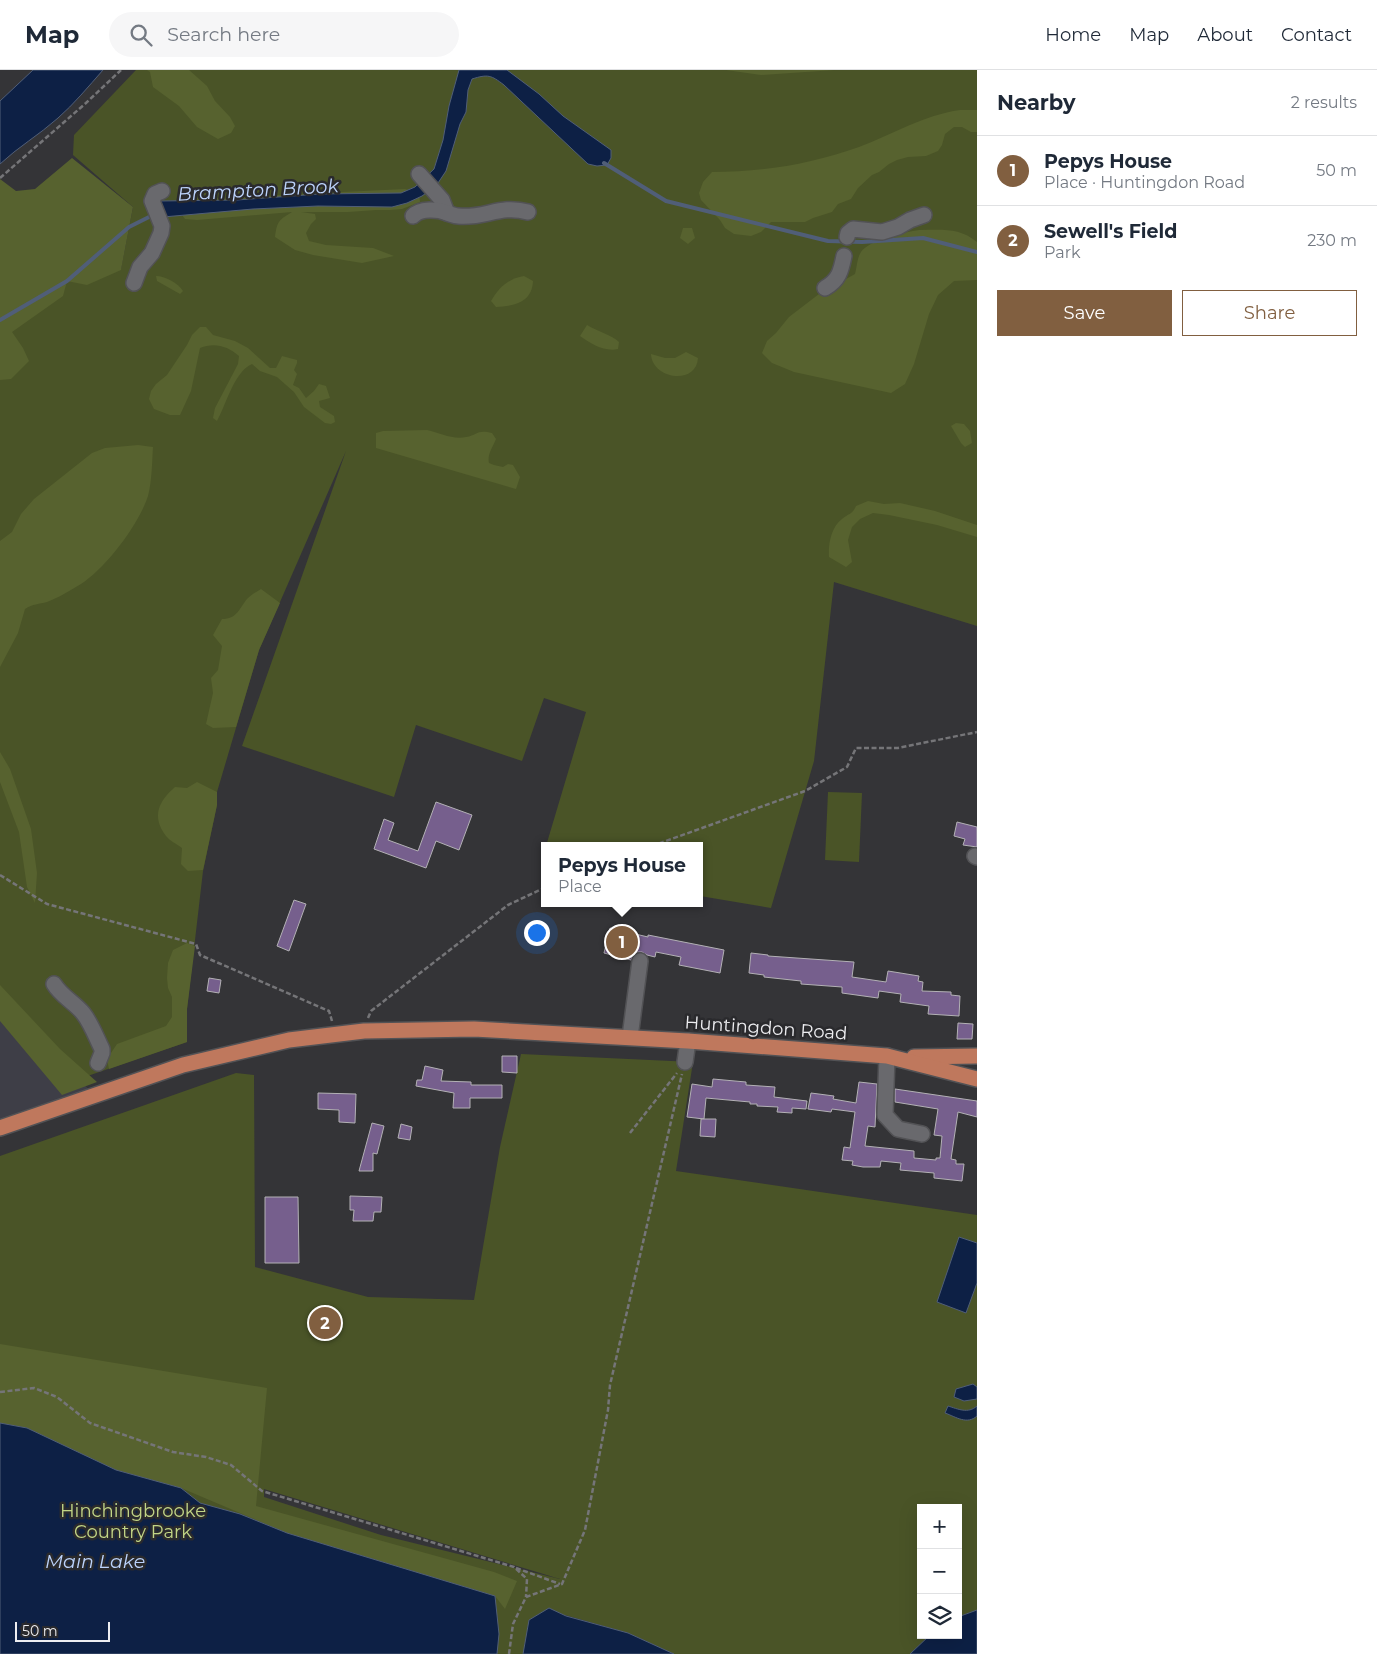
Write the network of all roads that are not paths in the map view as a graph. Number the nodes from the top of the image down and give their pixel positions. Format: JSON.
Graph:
{"nodes":[{"id":1,"x":419,"y":174,"type":"dead end"},
{"id":2,"x":157,"y":196,"type":"dead end"},
{"id":3,"x":528,"y":212,"type":"dead end"},
{"id":4,"x":447,"y":213,"type":"junction"},
{"id":5,"x":924,"y":215,"type":"dead end"},
{"id":6,"x":413,"y":216,"type":"dead end"},
{"id":7,"x":847,"y":237,"type":"dead end"},
{"id":8,"x":844,"y":256,"type":"dead end"},
{"id":9,"x":134,"y":283,"type":"dead end"},
{"id":10,"x":825,"y":288,"type":"dead end"},
{"id":11,"x":640,"y":961,"type":"dead end"},
{"id":12,"x":54,"y":984,"type":"dead end"},
{"id":13,"x":633,"y":1037,"type":"junction"},
{"id":14,"x":688,"y":1041,"type":"junction"},
{"id":15,"x":977,"y":1056,"type":"edge"},
{"id":16,"x":890,"y":1057,"type":"junction"},
{"id":17,"x":98,"y":1063,"type":"dead end"},
{"id":18,"x":684,"y":1064,"type":"road end"},
{"id":19,"x":977,"y":1079,"type":"edge"},
{"id":20,"x":0,"y":1128,"type":"edge"},
{"id":21,"x":922,"y":1134,"type":"dead end"}],
"edges":[{"from":1,"to":4,"type":"street"},
{"from":2,"to":9,"type":"street"},
{"from":3,"to":4,"type":"street"},
{"from":4,"to":6,"type":"street"},
{"from":5,"to":7,"type":"street"},
{"from":8,"to":10,"type":"street"},
{"from":11,"to":13,"type":"street"},
{"from":12,"to":17,"type":"street"},
{"from":13,"to":14,"type":"main road","name":"Huntingdon Road"},
{"from":13,"to":20,"type":"main road","name":"Huntingdon Road"},
{"from":14,"to":16,"type":"main road","name":"Huntingdon Road"},
{"from":14,"to":18,"type":"street"},
{"from":15,"to":16,"type":"main road"},
{"from":16,"to":19,"type":"main road"},
{"from":16,"to":21,"type":"street"}]}
